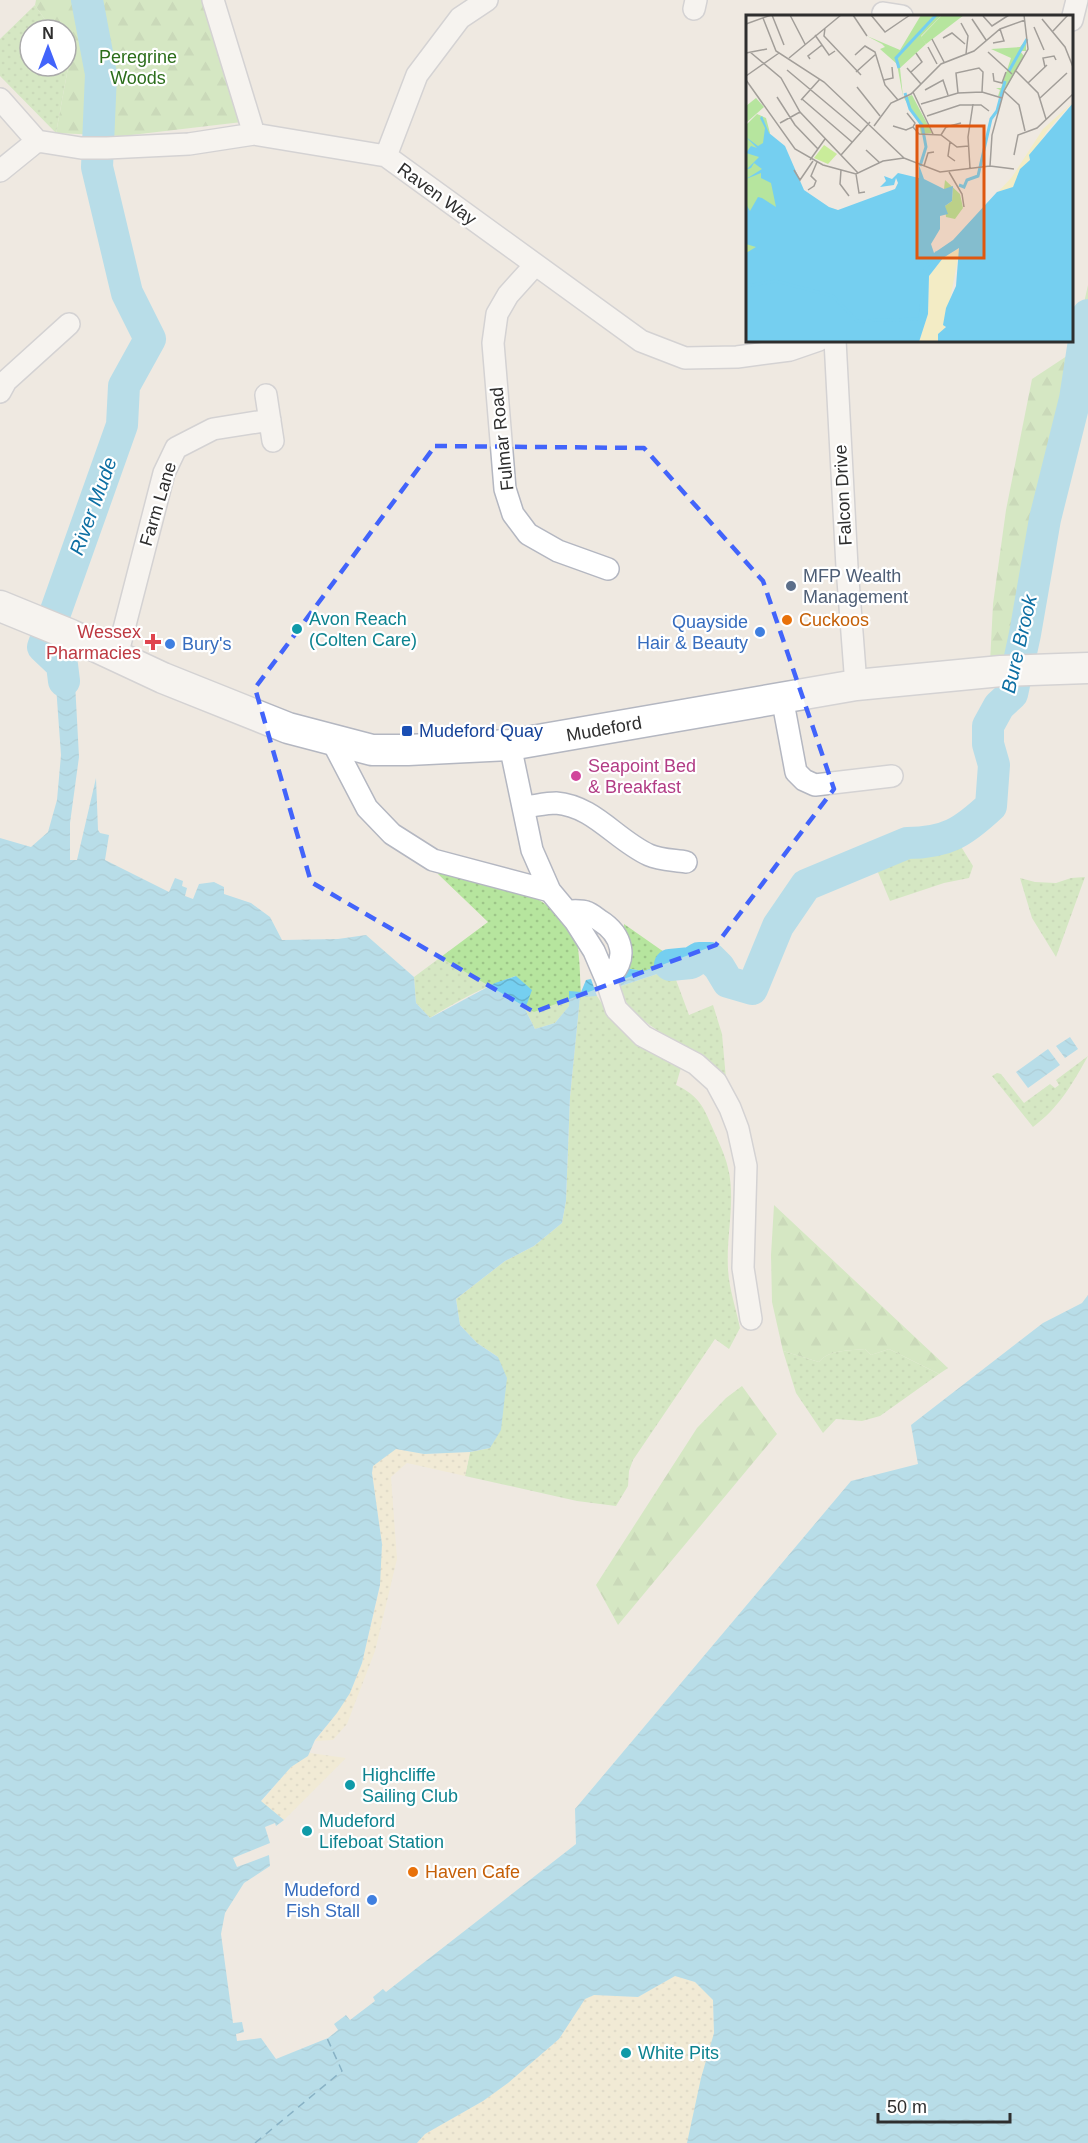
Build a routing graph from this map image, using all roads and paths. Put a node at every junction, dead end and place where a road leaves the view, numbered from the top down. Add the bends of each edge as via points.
1 (213, 0) edge
2 (487, 0) edge
3 (1077, 0) edge
4 (1073, 15) edge
5 (0, 99) edge
6 (254, 134) junction
7 (37, 141) junction
8 (386, 156) junction
9 (0, 171) edge
10 (535, 265) junction
11 (69, 324) dead end
12 (813, 342) edge
13 (835, 342) edge
14 (0, 392) edge
15 (266, 395) dead end
16 (608, 569) dead end
17 (0, 606) edge
18 (117, 656) junction
19 (1088, 668) edge
20 (856, 684) junction
21 (782, 698) junction
22 (331, 739) junction
23 (510, 745) junction
24 (892, 776) dead end
25 (524, 807) junction
26 (686, 862) dead end
27 (550, 891) junction
28 (751, 1319) dead end

1 - 6 street
2 - 8 street via 460,18 417,75
3 - 4 street
5 - 7 street
6 - 7 street, Raven Way via 189,144 96,148
6 - 8 street, Raven Way
7 - 9 street
8 - 10 street, Raven Way
10 - 12 street, Raven Way via 641,341 685,358 747,356 790,350
10 - 16 street, Fulmar Road via 497,314 493,344 505,489 513,514 528,534 558,551
11 - 14 street via 6,381
13 - 20 street, Falcon Drive
15 - 18 street, Farm Lane via 271,431 213,429 176,448 164,473
17 - 18 street, Mudeford
18 - 22 street, Mudeford via 288,728
19 - 20 street, Mudeford via 1015,670
20 - 21 street, Mudeford
21 - 23 street, Mudeford
21 - 24 street via 796,772 804,780 815,785
22 - 23 street, Mudeford via 372,750
22 - 27 street via 367,808 393,834 433,860
23 - 25 street
25 - 26 street via 554,803 573,806 652,856
25 - 27 street via 532,850
27 - 28 street via 594,951 615,1009 643,1036 696,1064 716,1082 730,1108 746,1166 743,1268

